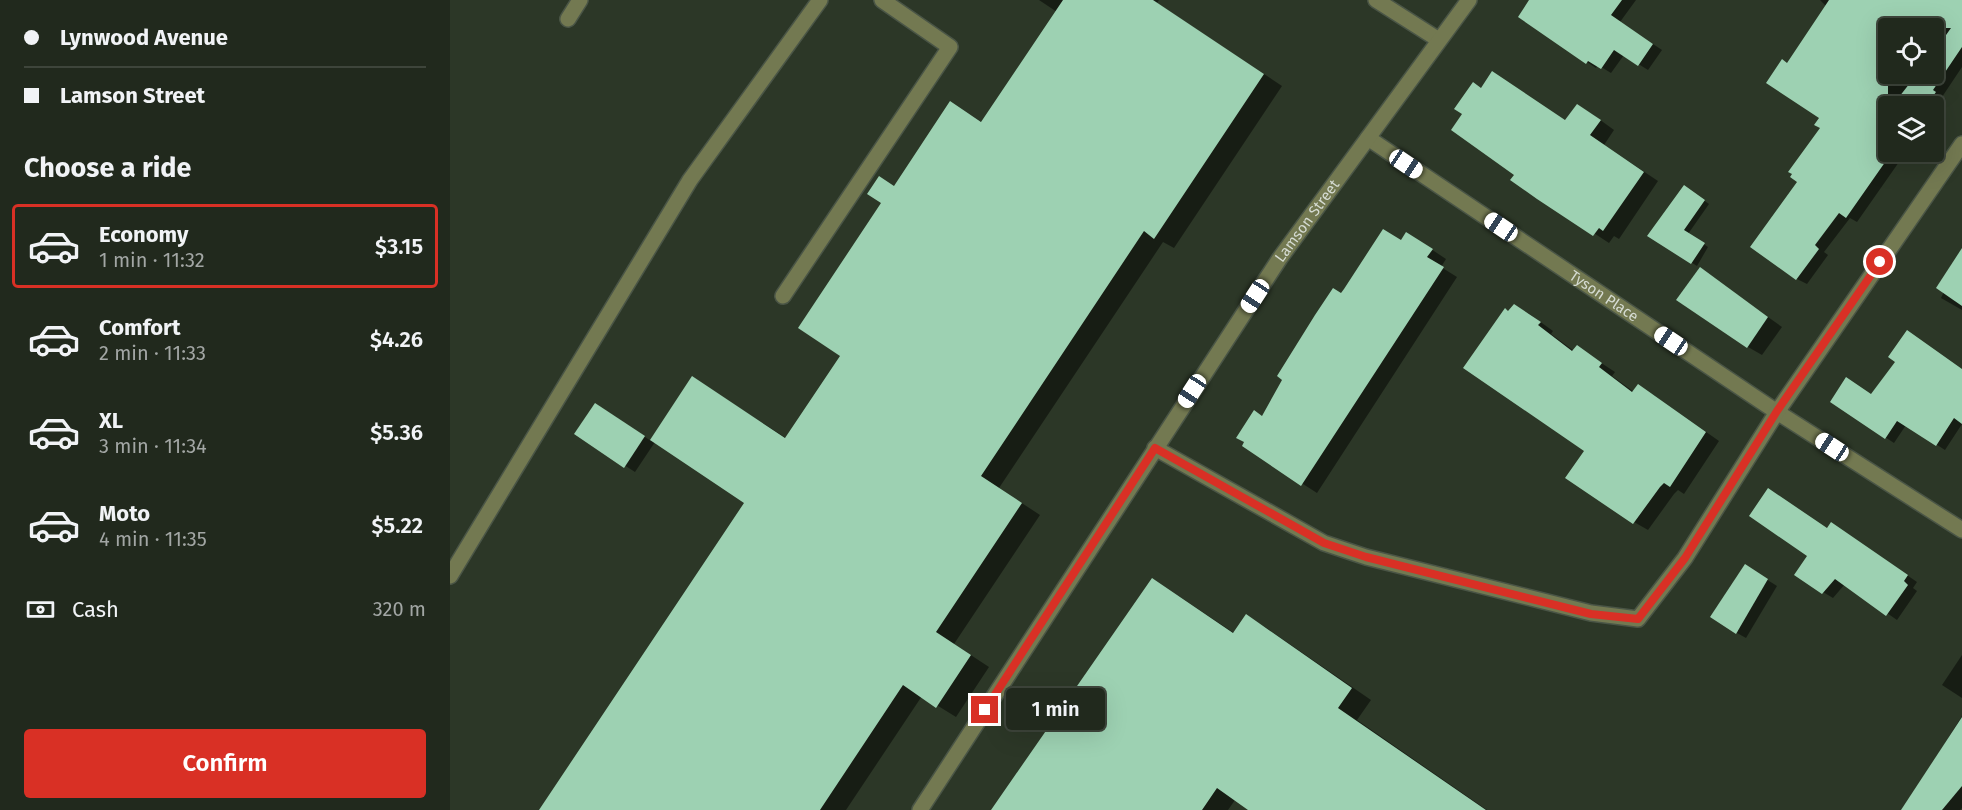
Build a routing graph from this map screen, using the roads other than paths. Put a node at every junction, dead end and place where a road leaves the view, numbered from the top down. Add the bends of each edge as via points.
1 (580, 0) edge
2 (820, 0) edge
3 (882, 0) edge
4 (1376, 0) edge
5 (1469, 0) edge
6 (568, 19) dead end
7 (1439, 40) junction
8 (1368, 138) junction
9 (1962, 144) edge
10 (783, 296) dead end
11 (1777, 411) junction
12 (1155, 448) junction
13 (1962, 530) edge
14 (450, 576) edge
15 (920, 810) edge

1 - 6 street
2 - 14 street via 690,180
3 - 10 street via 950,47
4 - 7 street
5 - 7 street, Lamson Street
7 - 8 street, Lamson Street
8 - 11 street, Tyson Place
8 - 12 street, Lamson Street via 1280,258
9 - 11 street
11 - 12 street via 1685,558 1638,619 1591,614 1324,543
11 - 13 street, Tyson Place
12 - 15 street, Lamson Street

